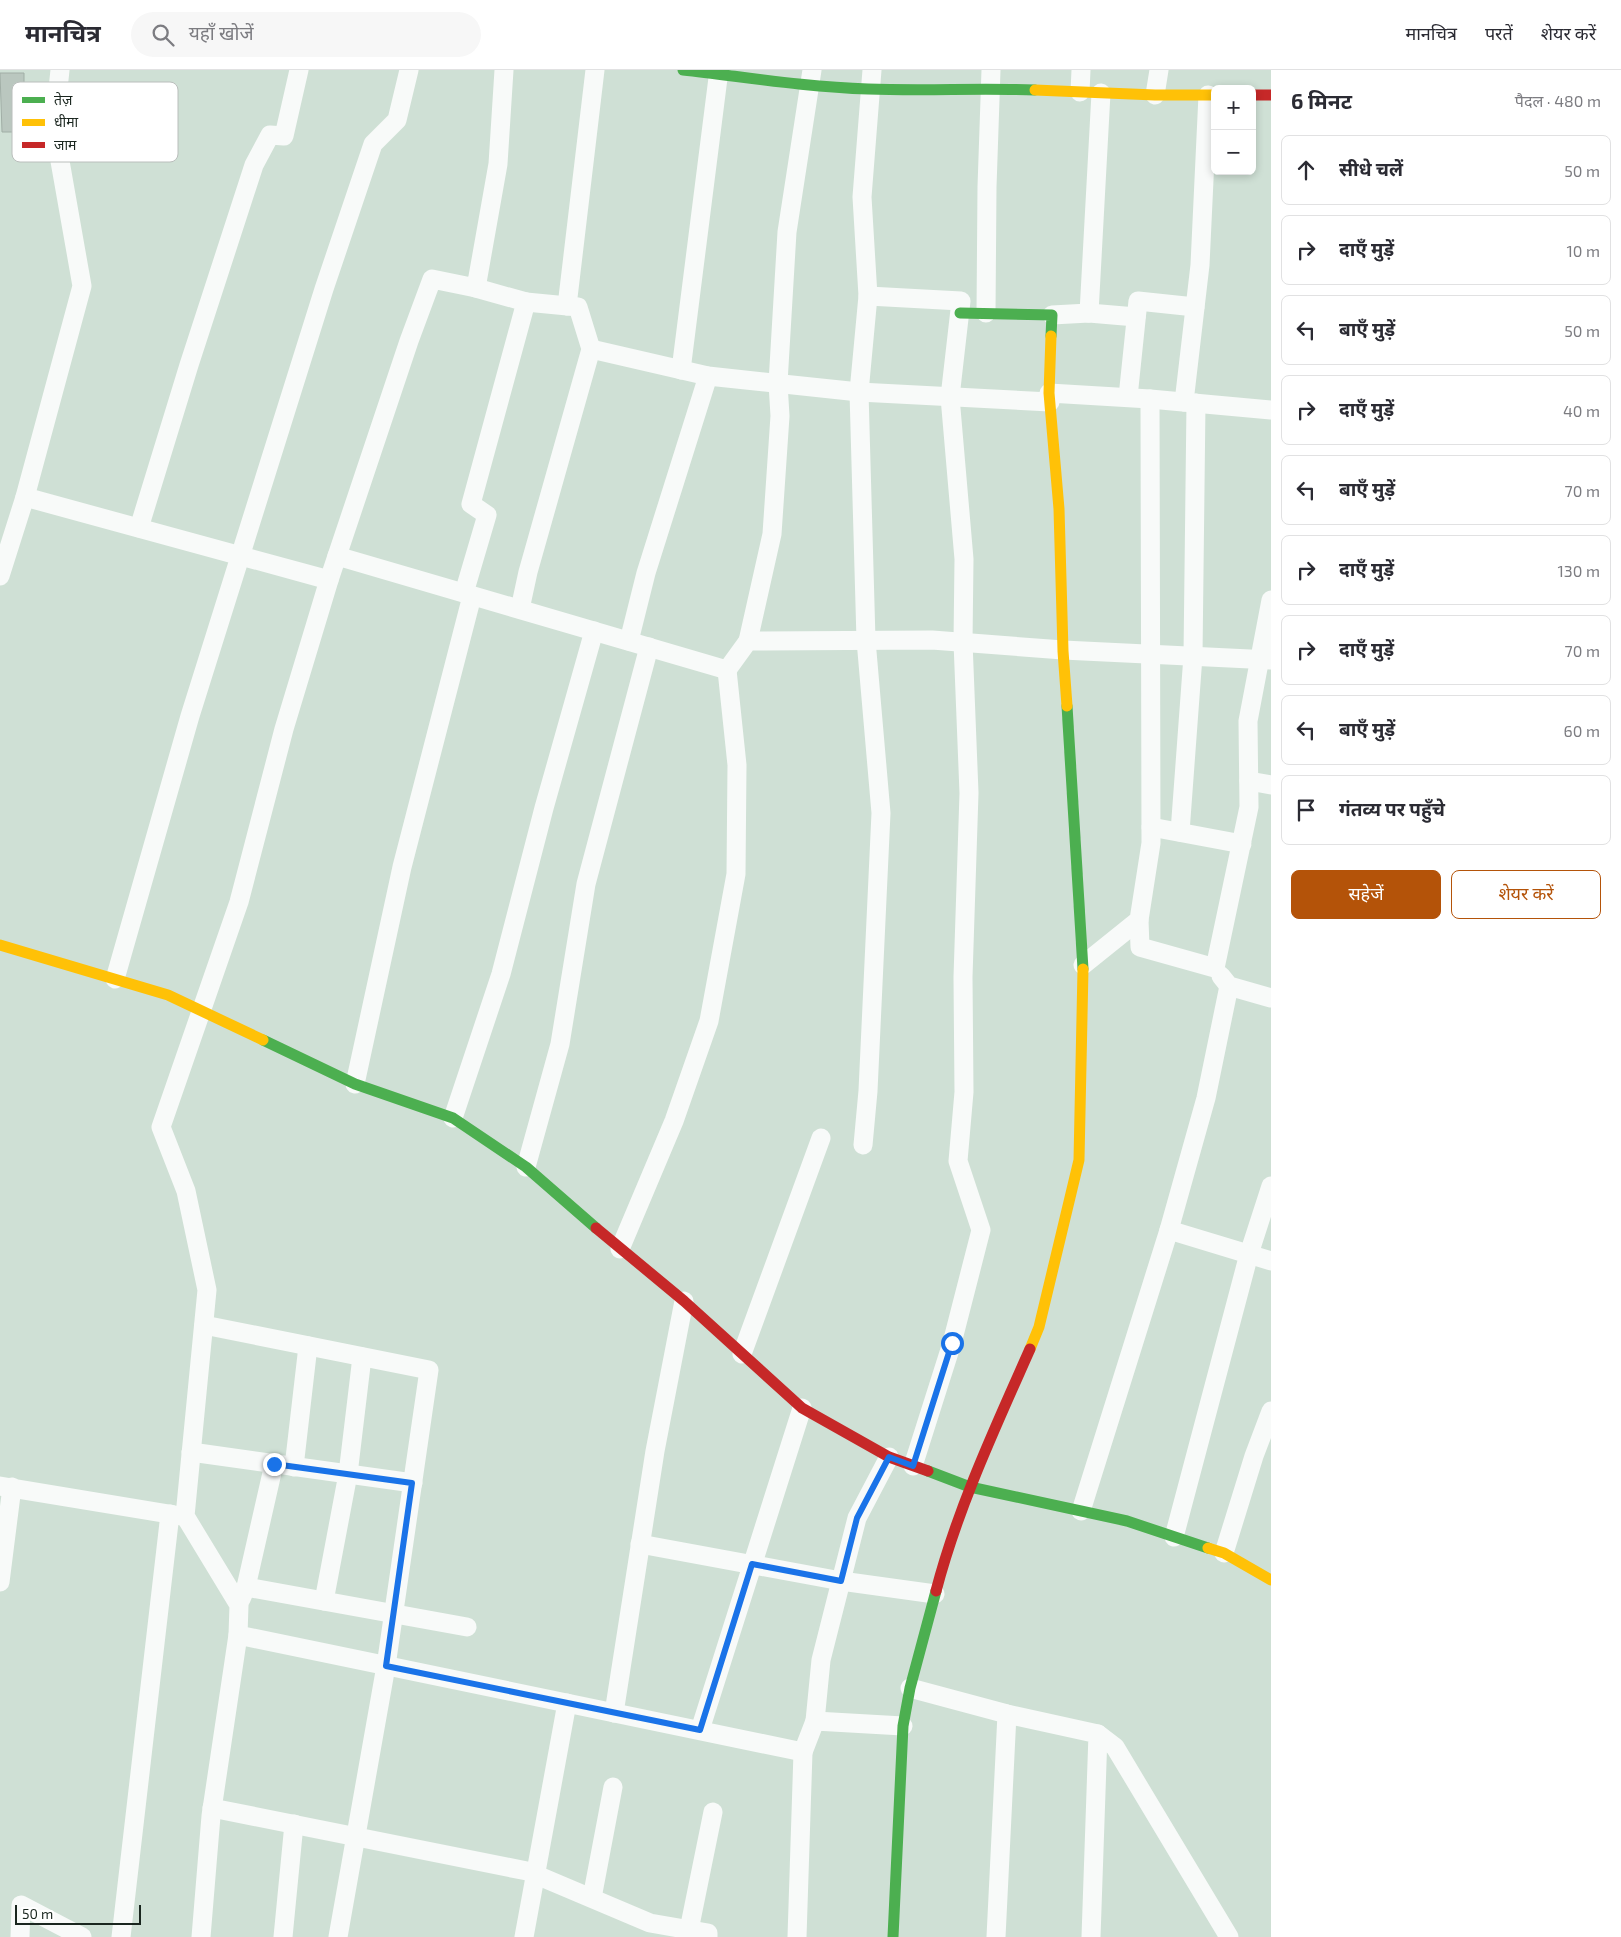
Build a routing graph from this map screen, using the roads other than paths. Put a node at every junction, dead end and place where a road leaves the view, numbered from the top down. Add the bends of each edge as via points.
1 (299, 70) edge
2 (409, 70) edge
3 (504, 70) edge
4 (595, 70) edge
5 (683, 70) edge
6 (872, 70) edge
7 (1082, 70) edge
8 (1159, 70) edge
9 (719, 72) edge
10 (811, 78) edge
11 (990, 79) edge
12 (869, 90) junction
13 (1080, 92) junction
14 (1101, 93) junction
15 (1156, 95) junction
16 (1211, 95) edge
17 (1256, 95) edge
18 (1271, 95) edge
19 (60, 162) edge
20 (476, 288) junction
21 (868, 296) junction
22 (526, 302) junction
23 (568, 306) junction
24 (1195, 307) junction
25 (960, 313) junction
26 (986, 313) junction
27 (1089, 313) junction
28 (1052, 315) junction
29 (1136, 317) junction
30 (591, 349) junction
31 (681, 370) junction
32 (708, 376) junction
33 (778, 383) junction
34 (859, 392) junction
35 (950, 397) junction
36 (1049, 398) junction
37 (1128, 398) junction
38 (1150, 398) junction
39 (1190, 402) junction
40 (1271, 410) edge
41 (24, 497) junction
42 (139, 528) junction
43 (240, 556) junction
44 (337, 556) junction
45 (0, 576) edge
46 (328, 580) junction
47 (468, 595) junction
48 (1271, 600) edge
49 (520, 609) junction
50 (594, 631) junction
51 (866, 640) junction
52 (629, 641) junction
53 (748, 641) junction
54 (963, 642) junction
55 (649, 647) junction
56 (1063, 650) junction
57 (1150, 654) junction
58 (1193, 656) junction
59 (1265, 659) edge
60 (727, 670) junction
61 (1249, 781) junction
62 (1271, 785) edge
63 (1151, 827) junction
64 (1180, 832) junction
65 (1242, 844) junction
66 (1139, 920) junction
67 (0, 945) edge
68 (1083, 966) junction
69 (1215, 968) junction
70 (114, 979) junction
71 (1229, 986) junction
72 (1271, 998) edge
73 (202, 1012) junction
74 (355, 1084) junction
75 (453, 1118) junction
76 (821, 1138) dead end
77 (863, 1145) dead end
78 (526, 1167) junction
79 (1271, 1186) edge
80 (1170, 1230) junction
81 (620, 1249) junction
82 (1249, 1254) junction
83 (1271, 1261) edge
84 (684, 1301) junction
85 (204, 1325) junction
86 (308, 1346) junction
87 (742, 1354) junction
88 (362, 1357) junction
89 (802, 1408) junction
90 (1271, 1411) edge
91 (191, 1452) junction
92 (889, 1457) junction
93 (274, 1464) junction
94 (913, 1466) junction
95 (294, 1467) junction
96 (348, 1474) junction
97 (412, 1483) junction
98 (6, 1487) edge
99 (970, 1487) junction
100 (1081, 1511) junction
101 (178, 1515) junction
102 (1174, 1537) junction
103 (640, 1544) junction
104 (1224, 1553) junction
105 (752, 1564) junction
106 (1271, 1580) edge
107 (841, 1581) junction
108 (0, 1582) edge
109 (246, 1587) junction
110 (935, 1594) junction
111 (324, 1601) junction
112 (239, 1605) junction
113 (394, 1614) junction
114 (467, 1627) dead end
115 (238, 1635) junction
116 (386, 1666) junction
117 (910, 1688) junction
118 (567, 1703) junction
119 (614, 1713) junction
120 (1007, 1714) junction
121 (815, 1720) junction
122 (903, 1726) junction
123 (700, 1730) junction
124 (1098, 1734) junction
125 (803, 1752) junction
126 (614, 1787) dead end
127 (212, 1808) junction
128 (713, 1812) dead end
129 (294, 1824) junction
130 (356, 1837) junction
131 (535, 1874) junction
132 (592, 1898) junction
133 (644, 1929) edge
134 (689, 1930) junction
135 (20, 1937) edge
136 (82, 1937) edge
137 (121, 1937) edge
138 (201, 1937) edge
139 (283, 1937) edge
140 (338, 1937) edge
141 (524, 1937) edge
142 (708, 1937) edge
143 (796, 1937) edge
144 (893, 1937) edge
145 (996, 1937) edge
146 (1090, 1937) edge
147 (1229, 1937) edge

1 - 42 street via 284,136 270,134 254,164
2 - 43 street via 397,120 373,144
3 - 20 street via 498,164
4 - 23 street
5 - 9 street
6 - 12 street
7 - 13 street
8 - 15 street
9 - 10 street
9 - 31 street
10 - 12 street
10 - 33 street via 787,232
11 - 12 street
11 - 13 street
11 - 26 street
12 - 21 street via 862,197
13 - 14 street
14 - 15 street
14 - 27 street
15 - 16 street
16 - 24 street
17 - 18 street
19 - 41 street via 82,286
20 - 22 street
20 - 44 street via 432,279
21 - 25 street via 961,301
21 - 34 street
22 - 23 street
22 - 47 street via 471,504 487,515
23 - 30 street via 578,307
24 - 29 street via 1138,301
24 - 39 street
25 - 26 street
25 - 35 street
26 - 28 street
27 - 28 street
27 - 29 street
28 - 36 street
29 - 37 street
30 - 31 street
30 - 49 street
31 - 32 street
32 - 33 street
32 - 52 street via 646,573
33 - 34 street
33 - 53 street via 780,416 772,534
34 - 35 street
34 - 51 street
35 - 36 street
35 - 54 street via 964,559
36 - 37 street
36 - 56 street via 1059,510
37 - 38 street
38 - 39 street
38 - 57 street
39 - 40 street
39 - 58 street
41 - 42 street
41 - 45 street
42 - 43 street
43 - 46 street
43 - 70 street
44 - 46 street
44 - 47 street
46 - 73 street via 284,729 239,902
47 - 49 street
47 - 74 street via 402,867
48 - 59 street
49 - 50 street
50 - 52 street
50 - 75 street via 501,974
51 - 53 street
51 - 54 street
51 - 77 street via 881,814
52 - 55 street
53 - 60 street
54 - 56 street
54 - 94 street via 969,794 963,977 964,1092 958,1161 981,1230 952,1343
55 - 60 street
55 - 78 street via 586,884 560,1044
56 - 57 street
56 - 68 street
57 - 58 street
57 - 63 street
58 - 59 street
58 - 64 street
59 - 61 street via 1248,721
60 - 81 street via 737,765 736,874 709,1021 674,1121
61 - 62 street
61 - 65 street via 1249,807
63 - 64 street
63 - 66 street via 1152,843
64 - 65 street
65 - 69 street
66 - 68 street
66 - 69 street via 1140,947
67 - 70 street
68 - 99 street via 1078,1160 1039,1327
69 - 71 street
70 - 73 street via 168,996
71 - 72 street
71 - 80 street via 1206,1098
73 - 74 street
73 - 85 street via 161,1127 188,1200 207,1290
74 - 75 street
75 - 78 street
76 - 87 street
78 - 81 street
79 - 82 street
80 - 82 street
80 - 100 street
81 - 84 street
82 - 83 street
82 - 102 street
84 - 87 street
84 - 103 street
85 - 86 street
85 - 91 street
86 - 88 street
86 - 95 street
87 - 89 street
88 - 96 street
88 - 97 street via 429,1370
89 - 92 street
89 - 105 street
90 - 104 street
91 - 93 street
91 - 101 street
92 - 94 street
92 - 107 street via 857,1518
93 - 95 street
93 - 109 street
94 - 99 street
95 - 96 street
96 - 97 street
96 - 111 street
97 - 113 street
98 - 101 street
98 - 108 street
99 - 100 street
99 - 110 street
100 - 102 street via 1127,1521
101 - 112 street
101 - 137 street
102 - 104 street
103 - 105 street
103 - 119 street
104 - 106 street
105 - 107 street
105 - 123 street
107 - 110 street
107 - 121 street via 821,1660
109 - 111 street
109 - 112 street
110 - 117 street
111 - 113 street
112 - 115 street
113 - 114 street
113 - 116 street
115 - 116 street
115 - 127 street
116 - 118 street
116 - 130 street
117 - 120 street
117 - 122 street
118 - 119 street
118 - 131 street
119 - 123 street
120 - 124 street
120 - 145 street
121 - 122 street
121 - 125 street
122 - 144 street
123 - 125 street
124 - 146 street
124 - 147 street via 1115,1747
125 - 143 street
126 - 132 street
127 - 129 street
127 - 138 street
128 - 134 street
129 - 130 street
129 - 139 street
130 - 131 street
130 - 140 street
131 - 132 street
131 - 141 street
132 - 133 street
133 - 134 street
134 - 142 street via 708,1933
135 - 136 street via 21,1905

